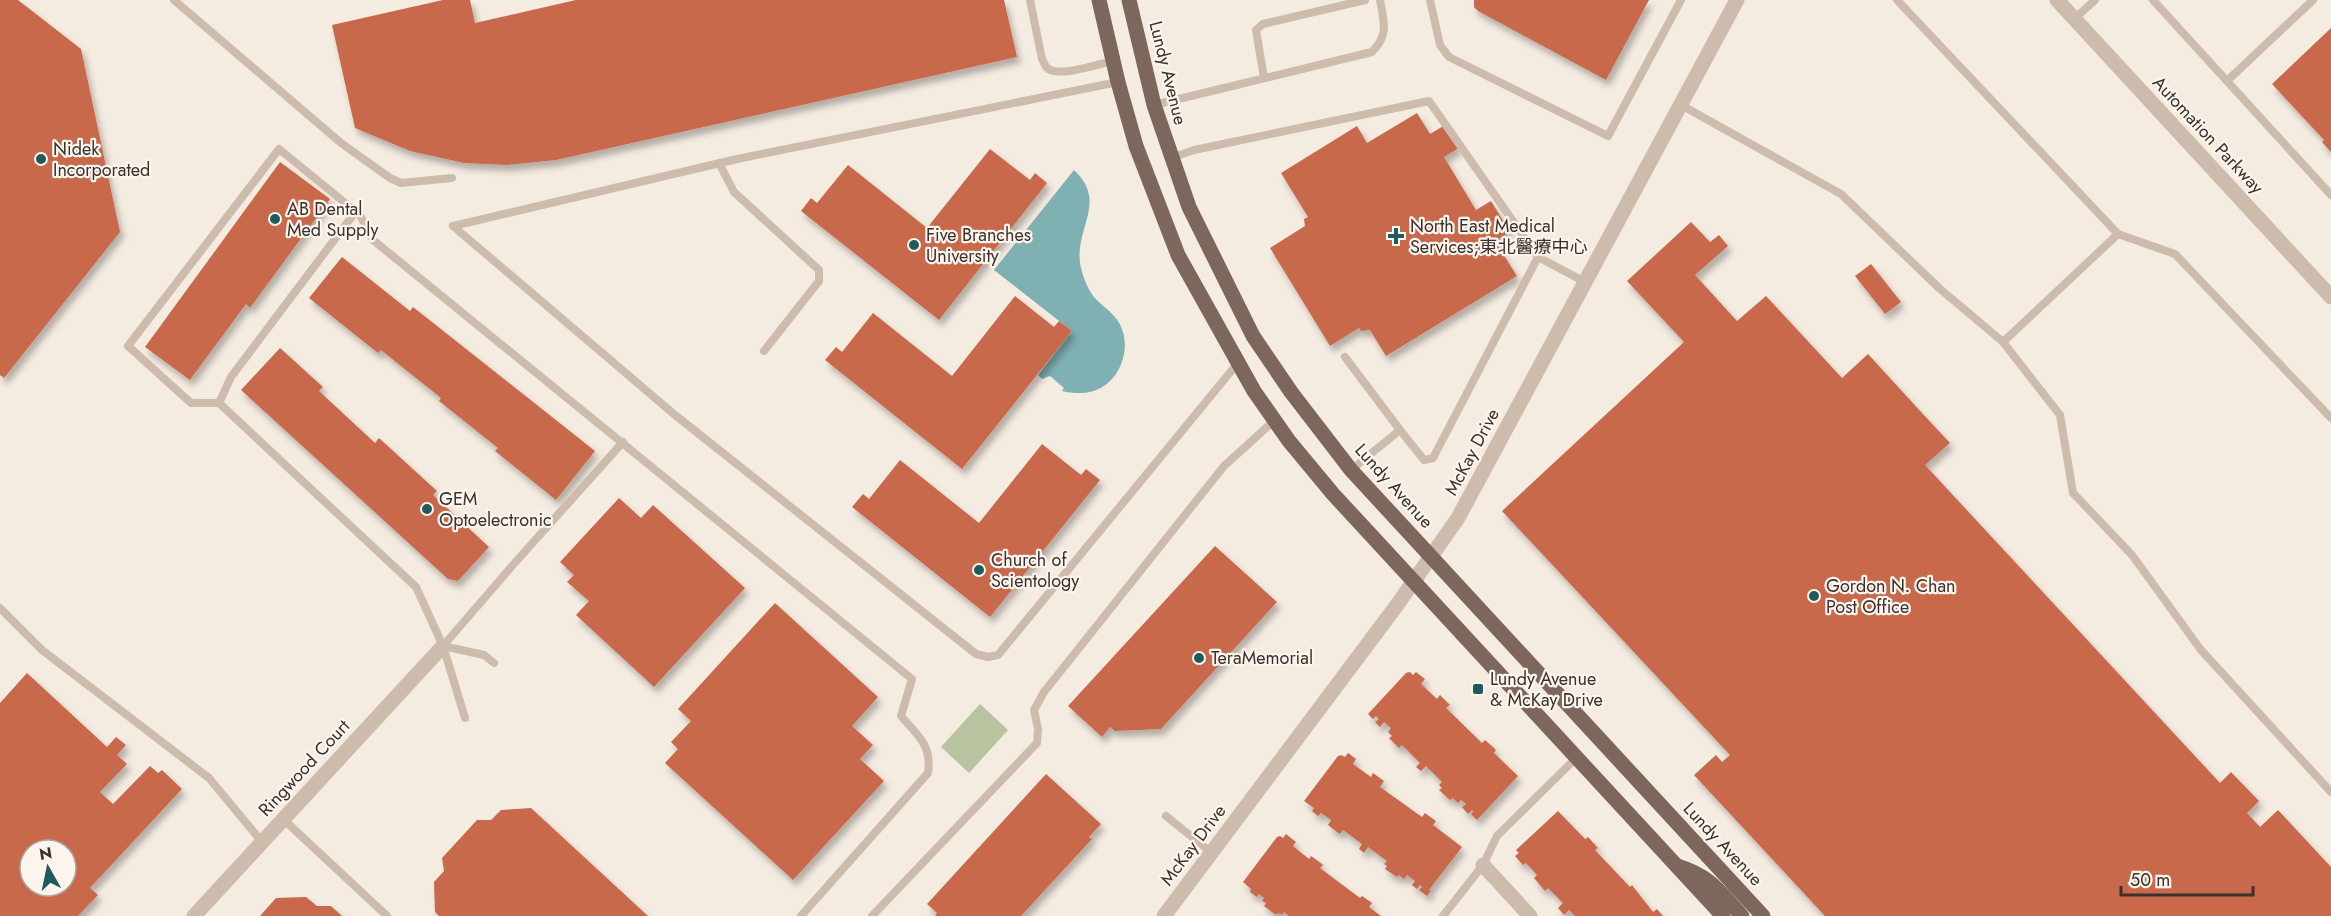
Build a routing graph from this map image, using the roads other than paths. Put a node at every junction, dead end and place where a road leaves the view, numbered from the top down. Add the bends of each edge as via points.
1 (174, 0) edge
2 (1030, 0) edge
3 (1099, 0) edge
4 (1130, 0) edge
5 (1365, 0) edge
6 (1380, 0) edge
7 (1430, 0) edge
8 (1681, 0) edge
9 (1737, 0) edge
10 (1897, 0) edge
11 (2057, 0) edge
12 (2095, 0) edge
13 (2153, 0) edge
14 (2313, 0) edge
15 (2074, 19) junction
16 (1113, 61) junction
17 (1264, 78) junction
18 (2227, 81) junction
19 (1118, 82) junction
20 (1154, 105) junction
21 (1681, 105) junction
22 (1170, 158) junction
23 (718, 163) junction
24 (452, 178) dead end
25 (2331, 195) edge
26 (356, 211) junction
27 (2118, 234) junction
28 (1538, 257) junction
29 (1585, 282) junction
30 (2331, 297) edge
31 (2002, 342) junction
32 (764, 351) dead end
33 (1345, 357) dead end
34 (1237, 364) junction
35 (219, 403) junction
36 (2331, 418) edge
37 (1275, 420) junction
38 (1400, 430) junction
39 (623, 442) junction
40 (1351, 470) junction
41 (1432, 557) junction
42 (1414, 582) junction
43 (0, 608) edge
44 (443, 646) junction
45 (494, 663) dead end
46 (465, 718) dead end
47 (1576, 758) junction
48 (2331, 792) edge
49 (1166, 816) dead end
50 (283, 819) junction
51 (262, 842) junction
52 (1212, 853) junction
53 (1483, 865) junction
54 (1676, 866) junction
55 (194, 916) edge
56 (387, 916) edge
57 (801, 916) edge
58 (872, 916) edge
59 (1164, 916) edge
60 (1443, 916) edge
61 (1530, 916) edge
62 (1723, 916) edge
63 (1742, 916) edge
64 (1763, 916) edge

1 - 24 lane via 341,143 390,178 400,183
2 - 16 lane via 1047,68 1068,71
3 - 16 main road
4 - 20 main road, Lundy Avenue
5 - 17 lane via 1263,24 1256,30 1256,39
6 - 17 lane via 1384,30 1382,42 1372,52
7 - 8 lane via 1440,45 1449,57 1608,136
9 - 21 street, McKay Drive
10 - 27 lane
11 - 15 street, Automation Parkway
12 - 15 lane
13 - 18 lane
14 - 18 lane
15 - 30 street, Automation Parkway
16 - 19 main road
17 - 20 lane
18 - 25 lane
19 - 23 lane
19 - 34 main road via 1136,146 1178,255
20 - 22 main road, Lundy Avenue
21 - 29 street, McKay Drive
21 - 31 lane via 1841,194
22 - 28 lane via 1429,101
22 - 40 main road, Lundy Avenue via 1189,207 1253,336 1290,392
23 - 32 lane via 734,192 819,270 819,281
23 - 34 lane via 453,226 675,415 976,654 998,655
26 - 35 lane via 231,377
26 - 35 lane via 279,149 128,346 191,403
26 - 39 lane via 372,240
27 - 31 lane
27 - 36 lane via 2175,254
28 - 29 lane
28 - 38 lane via 1434,458 1424,460
29 - 41 street, McKay Drive via 1458,518
31 - 48 lane via 2060,415 2073,493 2132,555 2200,651
33 - 38 lane
34 - 37 main road
35 - 44 lane via 416,587
37 - 42 main road via 1333,494
37 - 58 lane via 1224,466 1044,692 1034,710 1037,743
38 - 40 lane
39 - 44 lane
39 - 57 lane via 912,679 901,716 924,743 930,758 928,773
40 - 41 main road, Lundy Avenue
41 - 42 street, McKay Drive
41 - 64 main road, Lundy Avenue
42 - 47 main road
42 - 52 street, McKay Drive
43 - 51 lane via 42,650 209,778
44 - 45 lane via 484,655
44 - 46 lane
44 - 50 street, Ringwood Court
47 - 53 lane via 1497,836
47 - 54 main road
49 - 52 lane
50 - 51 street, Ringwood Court
50 - 56 lane
51 - 55 street, Ringwood Court
52 - 59 street, McKay Drive
53 - 60 lane
53 - 61 street
54 - 62 main road
54 - 63 main road via 1698,872

